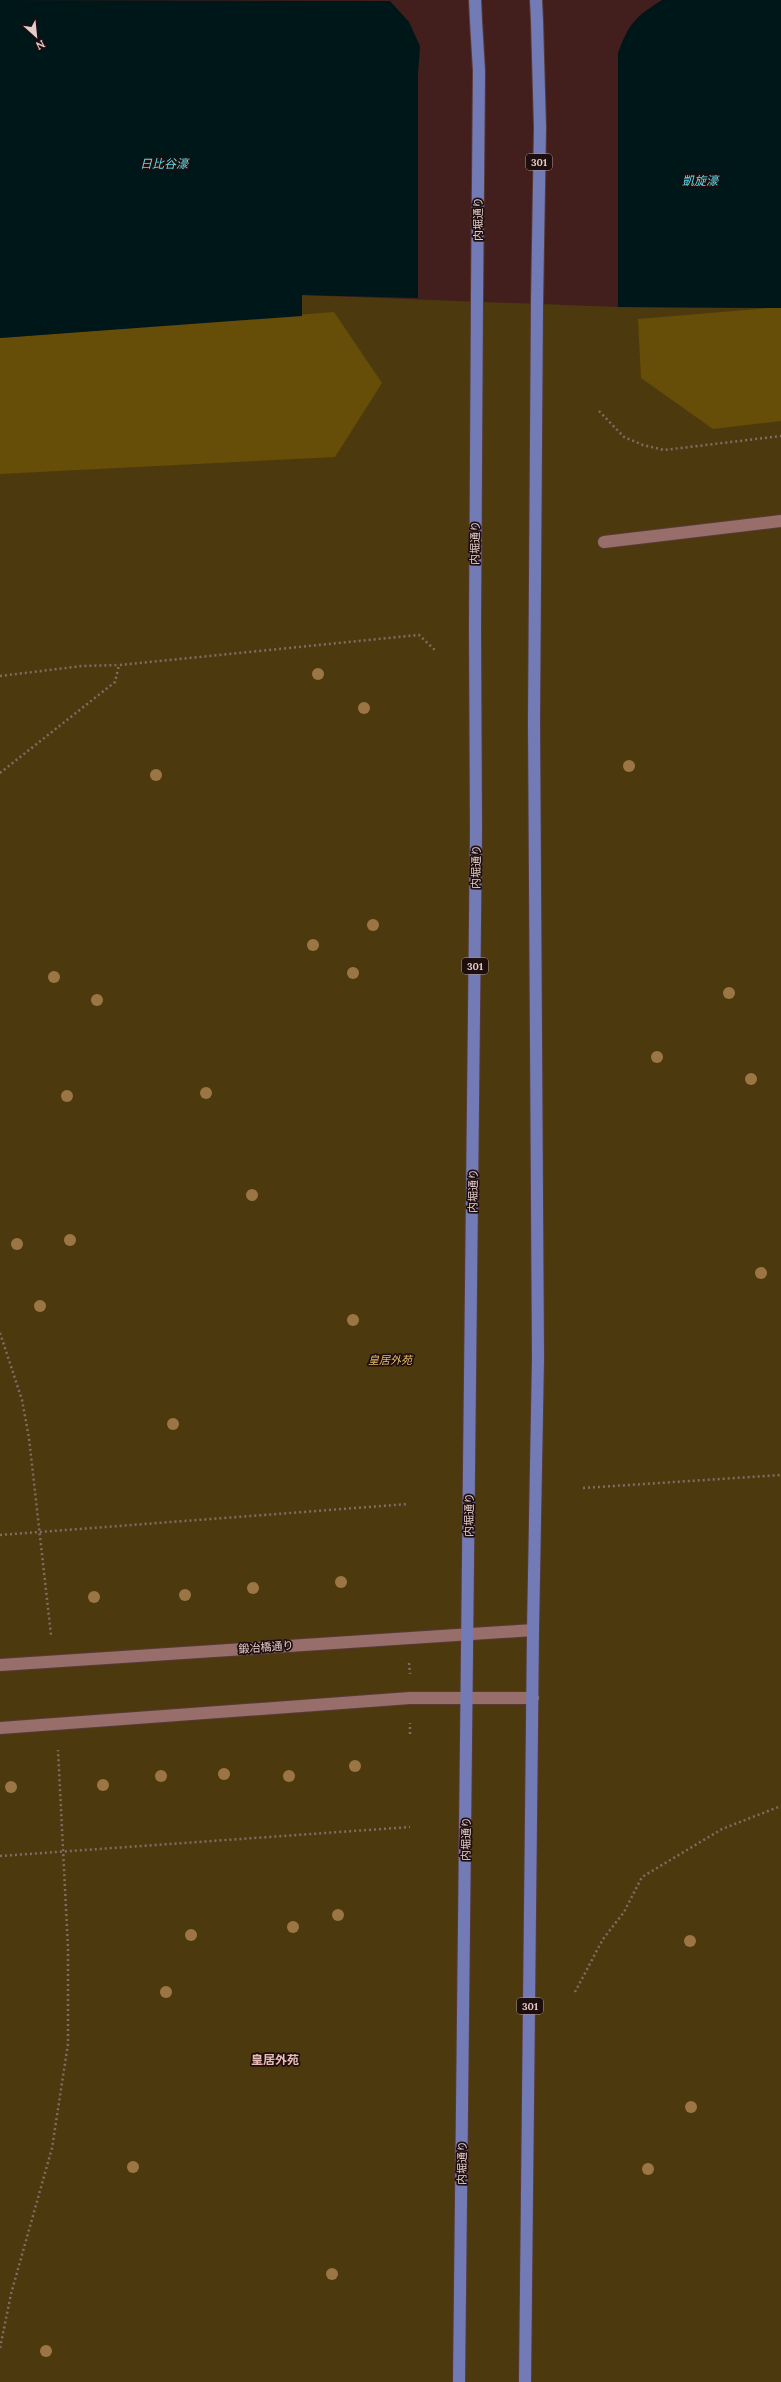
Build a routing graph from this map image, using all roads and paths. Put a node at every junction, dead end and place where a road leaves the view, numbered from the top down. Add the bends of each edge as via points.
1 (475, 0) edge
2 (536, 0) edge
3 (599, 411) dead end
4 (781, 436) edge
5 (781, 521) edge
6 (604, 542) dead end
7 (436, 650) dead end
8 (119, 665) junction
9 (0, 676) edge
10 (0, 773) edge
11 (0, 1333) edge
12 (781, 1476) edge
13 (583, 1488) dead end
14 (408, 1504) dead end
15 (39, 1532) junction
16 (0, 1535) edge
17 (533, 1630) junction
18 (51, 1635) dead end
19 (468, 1635) junction
20 (409, 1638) junction
21 (0, 1665) edge
22 (410, 1698) junction
23 (467, 1698) junction
24 (533, 1698) junction
25 (0, 1728) edge
26 (410, 1734) dead end
27 (58, 1750) dead end
28 (781, 1806) edge
29 (410, 1827) dead end
30 (62, 1853) junction
31 (0, 1856) edge
32 (574, 1992) dead end
33 (0, 2348) edge
34 (459, 2382) edge
35 (525, 2382) edge

1 - 19 main road, 内堀通り / 301, bridge via 479,71 474,628 476,830
2 - 17 main road, 301, bridge via 540,128 534,721 538,1358
3 - 4 path via 624,437 643,446 664,450
5 - 6 main road
7 - 8 path via 419,635
8 - 9 path via 82,666
8 - 10 path via 115,682
11 - 15 path via 23,1408 29,1438
12 - 13 path
14 - 15 path
15 - 16 path
15 - 18 path
17 - 19 main road, 鍛冶橋通り
17 - 24 main road, 301
19 - 20 main road, 鍛冶橋通り
19 - 23 main road, 内堀通り / 301
20 - 21 main road, 鍛冶橋通り
20 - 22 path
22 - 23 main road
22 - 25 main road
22 - 26 path
23 - 24 main road
23 - 34 main road, 内堀通り / 301
24 - 35 main road, 301
27 - 30 path
28 - 32 path via 722,1829 642,1877 624,1912 603,1939
29 - 30 path
30 - 31 path
30 - 33 path via 69,1998 64,2082 52,2148 11,2294

